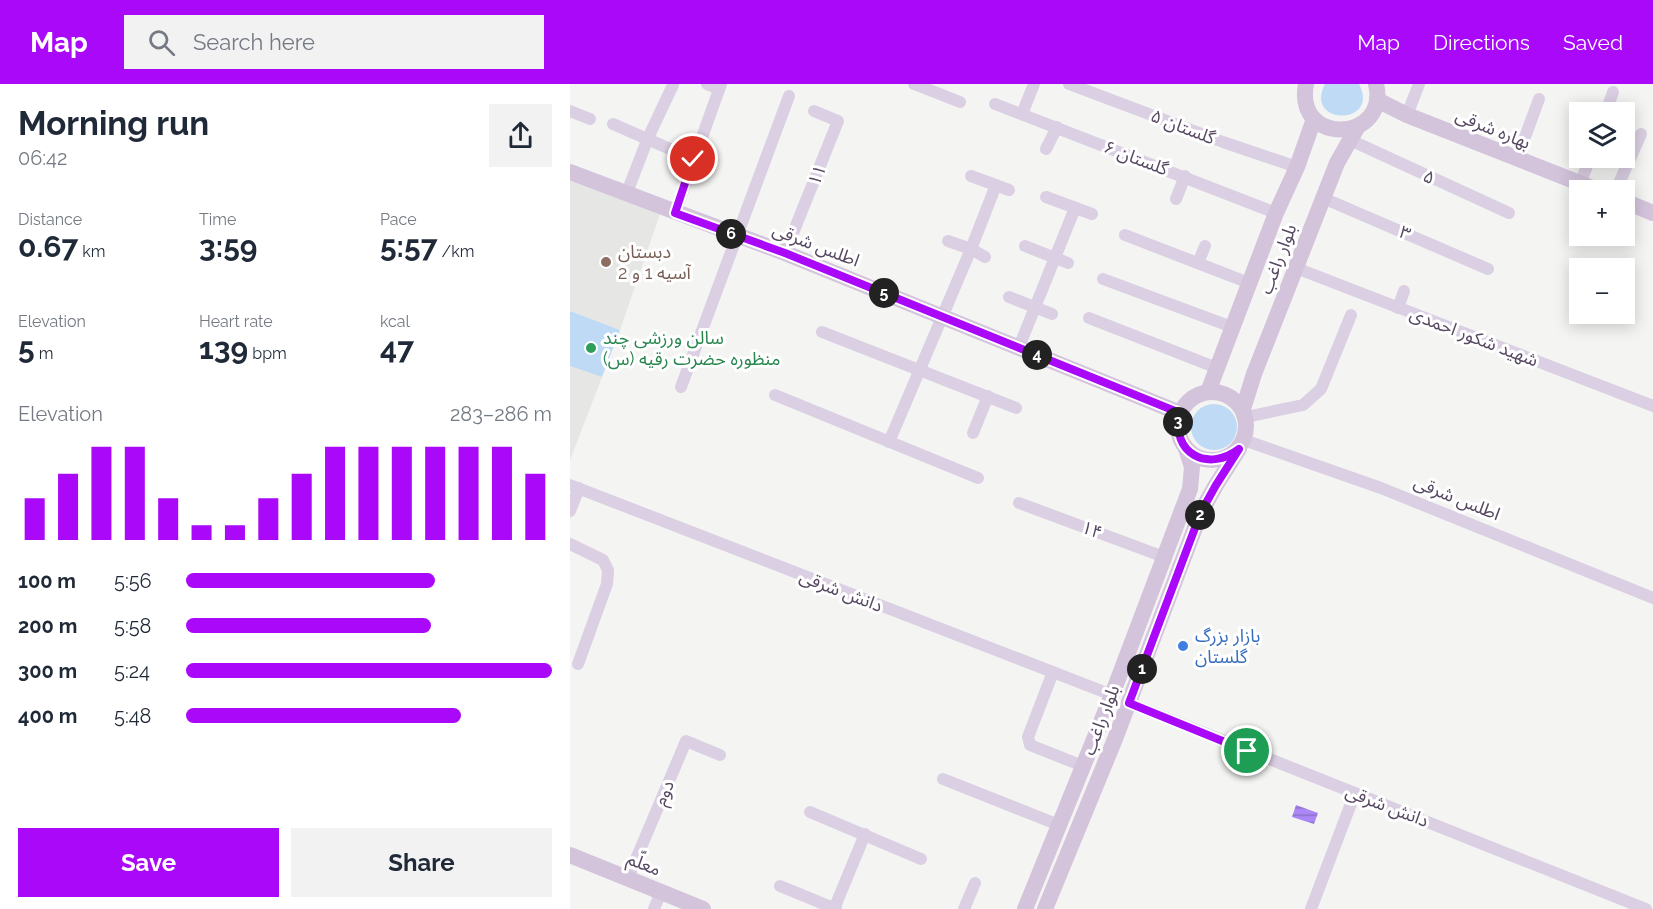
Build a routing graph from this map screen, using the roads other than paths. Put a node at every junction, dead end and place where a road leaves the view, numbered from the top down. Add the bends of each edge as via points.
1 (707, 84) edge
2 (914, 84) edge
3 (951, 84) edge
4 (1034, 84) edge
5 (1071, 84) edge
6 (1305, 84) edge
7 (1419, 84) edge
8 (673, 85) edge
9 (720, 87) edge
10 (1377, 92) edge
11 (1612, 92) dead end
12 (789, 96) dead end
13 (945, 97) junction
14 (1539, 99) dead end
15 (960, 102) dead end
16 (1609, 102) edge
17 (995, 104) dead end
18 (570, 111) edge
19 (814, 111) dead end
20 (1022, 114) junction
21 (1407, 115) junction
22 (590, 119) dead end
23 (1314, 119) junction
24 (613, 124) dead end
25 (1057, 127) junction
26 (1354, 133) junction
27 (1641, 134) dead end
28 (648, 138) junction
29 (1046, 149) dead end
30 (693, 159) junction
31 (1517, 159) junction
32 (1298, 167) junction
33 (570, 172) edge
34 (971, 176) dead end
35 (1185, 176) junction
36 (1570, 180) edge
37 (1621, 180) edge
38 (996, 185) junction
39 (1010, 190) dead end
40 (626, 195) junction
41 (1046, 197) dead end
42 (1323, 198) junction
43 (1176, 199) dead end
44 (1635, 206) edge
45 (1075, 208) junction
46 (675, 213) junction
47 (1276, 213) junction
48 (1509, 213) dead end
49 (1653, 213) edge
50 (1092, 214) dead end
51 (1125, 235) dead end
52 (737, 236) junction
53 (948, 241) dead end
54 (1025, 246) dead end
55 (1204, 246) dead end
56 (971, 249) junction
57 (785, 253) junction
58 (985, 257) dead end
59 (1055, 257) junction
60 (1068, 263) dead end
61 (1198, 263) junction
62 (1296, 268) junction
63 (1488, 269) dead end
64 (1103, 279) dead end
65 (1249, 283) junction
66 (1404, 291) dead end
67 (1010, 297) dead end
68 (1035, 307) junction
69 (1398, 308) junction
70 (1052, 314) dead end
71 (1351, 315) dead end
72 (941, 316) junction
73 (1089, 318) dead end
74 (1232, 327) junction
75 (822, 332) dead end
76 (1019, 347) junction
77 (1217, 368) junction
78 (920, 369) junction
79 (681, 387) dead end
80 (1208, 392) junction
81 (775, 395) dead end
82 (987, 396) junction
83 (1653, 406) edge
84 (1016, 408) dead end
85 (1180, 413) junction
86 (1244, 413) junction
87 (973, 434) dead end
88 (889, 442) junction
89 (1241, 444) junction
90 (1186, 449) junction
91 (978, 478) dead end
92 (575, 486) edge
93 (1019, 503) dead end
94 (570, 511) edge
95 (570, 544) edge
96 (1164, 557) junction
97 (1653, 598) edge
98 (578, 664) dead end
99 (1053, 672) junction
100 (1112, 696) junction
101 (1129, 703) junction
102 (720, 755) dead end
103 (1083, 766) junction
104 (943, 778) dead end
105 (1355, 793) junction
106 (810, 812) dead end
107 (1059, 825) junction
108 (865, 834) junction
109 (570, 855) edge
110 (921, 859) dead end
111 (628, 879) junction
112 (975, 883) dead end
113 (780, 886) dead end
114 (661, 892) junction
115 (654, 909) edge
116 (703, 909) edge
117 (835, 909) edge
118 (964, 909) edge
119 (1025, 909) edge
120 (1045, 909) edge
121 (1311, 909) edge
122 (1646, 909) edge

1 - 9 street
2 - 13 street
3 - 13 street
4 - 20 street
5 - 32 street, گلستان ۵
6 - 23 street via 1304,98
7 - 21 street
8 - 28 street
9 - 30 street
10 - 21 street, بهاره شرقی
10 - 26 street, بلوار راغب via 1374,110
11 - 16 street
12 - 52 street
13 - 15 street
14 - 31 street
17 - 20 street, گلستان ۶
18 - 22 street
19 - 57 street, ۱۱ via 838,121
20 - 25 street, گلستان ۶
21 - 31 street, بهاره شرقی
23 - 26 street via 1323,126
23 - 32 street, بلوار راغب
24 - 28 street
25 - 29 street
25 - 35 street, گلستان ۶
26 - 42 street, بلوار راغب
26 - 48 street, ۵
27 - 37 street
28 - 30 street
28 - 40 street
30 - 46 street
31 - 36 street, بهاره شرقی
32 - 47 street, بلوار راغب
33 - 40 street, اطلس شرقی
34 - 38 street
35 - 43 street
35 - 47 street, گلستان ۶
38 - 39 street
38 - 56 street
40 - 46 street, اطلس شرقی
41 - 45 street
42 - 62 street, بلوار راغب
42 - 63 street, ۳
44 - 49 street
45 - 50 street
45 - 59 street
46 - 52 street, اطلس شرقی
47 - 65 street, بلوار راغب
51 - 61 street
52 - 57 street, اطلس شرقی
52 - 79 street
53 - 56 street
54 - 59 street
55 - 61 street
56 - 58 street
56 - 72 street
57 - 72 street, اطلس شرقی
59 - 60 street
59 - 68 street
61 - 65 street
62 - 69 street, شهید شکور احمدی
62 - 86 street, بلوار راغب
64 - 74 street
65 - 74 street, بلوار راغب
66 - 69 street
67 - 68 street
68 - 70 street
68 - 76 street
69 - 83 street, شهید شکور احمدی
71 - 86 street via 1321,389 1303,405
72 - 76 street, اطلس شرقی
72 - 78 street
73 - 77 street
74 - 77 street, بلوار راغب
75 - 78 street
76 - 85 street, اطلس شرقی
77 - 80 street, بلوار راغب
78 - 82 street
78 - 88 street
80 - 85 street via 1191,399
80 - 86 street via 1228,395
81 - 88 street
82 - 84 street
82 - 87 street
85 - 90 street via 1178,430
86 - 89 street via 1247,429
88 - 91 street
89 - 90 street via 1218,460 1207,460
89 - 97 street, اطلس شرقی via 1381,488
89 - 101 street, بلوار راغب via 1201,512
90 - 96 street, بلوار راغب via 1192,467 1191,482
92 - 94 street
92 - 99 street, دانش شرقی
93 - 96 street, ۱۴
95 - 98 street via 603,560 608,570 607,584
96 - 100 street, بلوار راغب
99 - 100 street, دانش شرقی
99 - 103 street via 1028,737 1030,745
100 - 103 street, بلوار راغب
101 - 105 street, دانش شرقی
101 - 120 street, بلوار راغب
102 - 111 street, دوم via 686,741
103 - 107 street, بلوار راغب
104 - 107 street
105 - 121 street
105 - 122 street, دانش شرقی
106 - 108 street
107 - 119 street, بلوار راغب
108 - 110 street
108 - 117 street
109 - 111 street, معلّم
111 - 114 street, معلّم
112 - 118 street
113 - 117 street
114 - 115 street
114 - 116 street, معلّم

